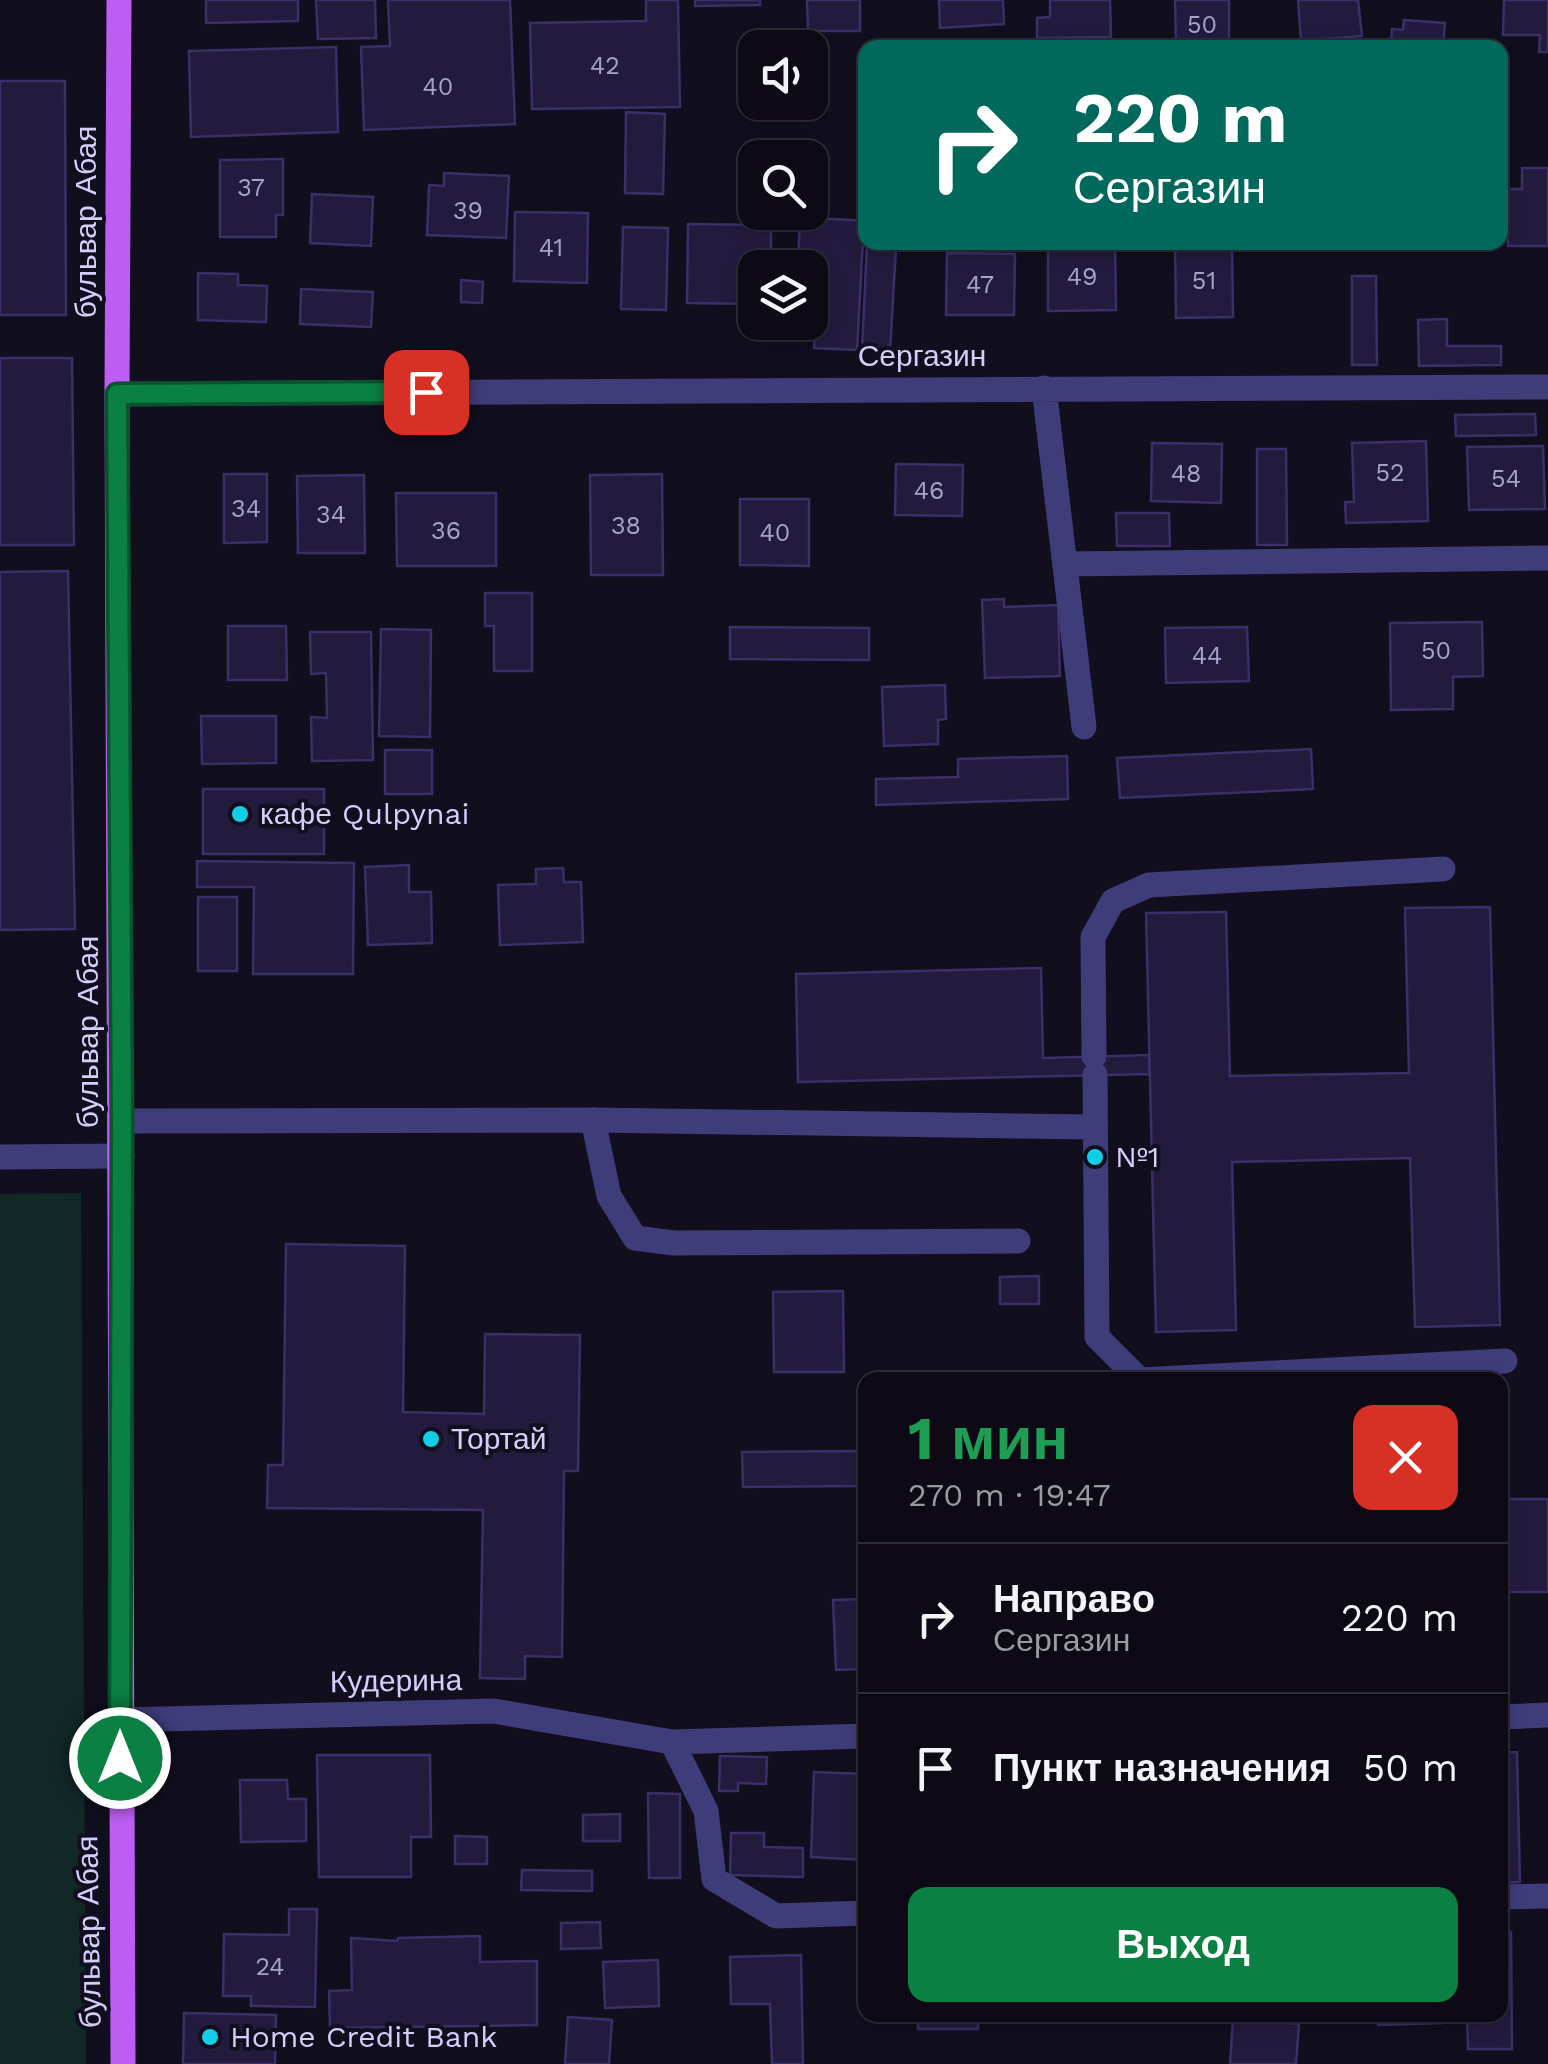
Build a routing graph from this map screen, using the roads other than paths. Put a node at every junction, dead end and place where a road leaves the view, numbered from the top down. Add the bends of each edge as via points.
1 (119, 0) edge
2 (1548, 387) edge
3 (1044, 388) junction
4 (117, 394) junction
5 (1548, 558) edge
6 (1066, 564) junction
7 (1084, 728) dead end
8 (1443, 868) dead end
9 (593, 1120) junction
10 (122, 1122) junction
11 (1095, 1127) junction
12 (122, 1156) junction
13 (0, 1157) edge
14 (1018, 1241) dead end
15 (1505, 1361) dead end
16 (1132, 1372) edge
17 (1294, 1372) edge
18 (1548, 1716) edge
19 (1508, 1717) edge
20 (120, 1720) junction
21 (858, 1736) edge
22 (672, 1742) junction
23 (1548, 1896) edge
24 (1508, 1897) edge
25 (858, 1914) edge
26 (123, 2064) edge

1 - 4 main road, бульвар Абая
2 - 3 street, Сергазин
3 - 4 street, Сергазин
3 - 6 street
4 - 10 main road, бульвар Абая
5 - 6 street
6 - 7 street
8 - 11 street via 1149,885 1114,901 1093,936
9 - 10 street
9 - 11 street
9 - 14 street via 609,1196 635,1238 674,1244
10 - 12 main road, бульвар Абая
11 - 16 street via 1097,1337
12 - 13 street
12 - 20 main road, бульвар Абая
15 - 17 street
18 - 19 street
20 - 22 street, Кудерина via 494,1711
20 - 26 main road, бульвар Абая
21 - 22 street, Кудерина
22 - 25 street via 706,1812 714,1879 776,1916
23 - 24 street

